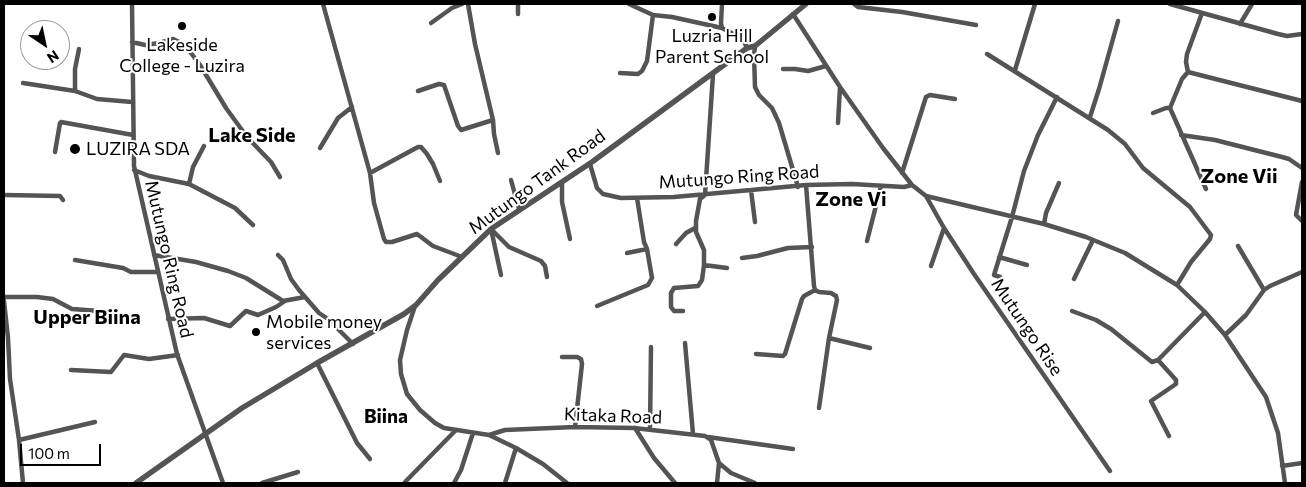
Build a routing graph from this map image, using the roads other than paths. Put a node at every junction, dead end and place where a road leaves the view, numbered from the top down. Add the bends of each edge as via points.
1 (132, 4) edge
2 (323, 4) edge
3 (462, 4) edge
4 (468, 4) edge
5 (518, 4) edge
6 (629, 4) edge
7 (722, 4) edge
8 (806, 4) edge
9 (854, 4) edge
10 (1035, 4) edge
11 (1170, 4) edge
12 (1252, 4) edge
13 (1202, 13) junction
14 (518, 14) dead end
15 (793, 14) junction
16 (653, 15) junction
17 (1118, 21) dead end
18 (431, 23) dead end
19 (1240, 24) junction
20 (976, 25) dead end
21 (722, 28) junction
22 (1302, 34) edge
23 (132, 42) junction
24 (755, 46) junction
25 (747, 48) junction
26 (79, 49) dead end
27 (987, 54) dead end
28 (826, 66) junction
29 (783, 69) dead end
30 (1015, 70) junction
31 (1188, 72) junction
32 (620, 73) dead end
33 (713, 74) junction
34 (23, 83) dead end
35 (840, 87) junction
36 (75, 91) junction
37 (418, 91) dead end
38 (1057, 97) junction
39 (955, 99) dead end
40 (132, 102) junction
41 (1302, 102) edge
42 (352, 107) junction
43 (1170, 108) junction
44 (1153, 113) dead end
45 (1090, 117) junction
46 (493, 120) junction
47 (838, 123) dead end
48 (133, 134) junction
49 (1181, 135) junction
50 (204, 146) dead end
51 (320, 148) dead end
52 (55, 152) dead end
53 (498, 153) dead end
54 (590, 164) junction
55 (1302, 168) edge
56 (134, 170) junction
57 (370, 173) junction
58 (902, 173) junction
59 (280, 177) dead end
60 (511, 180) dead end
61 (440, 181) dead end
62 (562, 182) junction
63 (1302, 182) edge
64 (1060, 183) dead end
65 (189, 184) junction
66 (806, 185) junction
67 (912, 185) junction
68 (881, 186) junction
69 (798, 187) junction
70 (1206, 189) dead end
71 (751, 190) junction
72 (705, 194) junction
73 (4, 195) edge
74 (926, 196) junction
75 (637, 198) junction
76 (63, 200) dead end
77 (519, 209) junction
78 (1012, 216) junction
79 (1302, 221) edge
80 (755, 222) dead end
81 (1044, 224) junction
82 (253, 225) dead end
83 (695, 228) junction
84 (944, 228) junction
85 (491, 229) junction
86 (570, 239) dead end
87 (1093, 240) junction
88 (867, 241) dead end
89 (676, 244) dead end
90 (1238, 246) dead end
91 (812, 247) junction
92 (648, 249) junction
93 (627, 252) dead end
94 (154, 255) junction
95 (278, 255) dead end
96 (462, 257) junction
97 (998, 257) junction
98 (742, 258) dead end
99 (75, 260) dead end
100 (704, 265) junction
101 (1027, 265) dead end
102 (931, 266) dead end
103 (727, 268) dead end
104 (158, 272) junction
105 (1302, 272) edge
106 (501, 275) dead end
107 (546, 277) dead end
108 (1000, 277) dead end
109 (1074, 279) dead end
110 (1177, 285) junction
111 (815, 290) junction
112 (1264, 290) junction
113 (305, 297) junction
114 (4, 299) edge
115 (285, 301) junction
116 (416, 305) junction
117 (597, 306) dead end
118 (98, 311) dead end
119 (683, 311) dead end
120 (1072, 311) dead end
121 (1205, 312) junction
122 (168, 319) junction
123 (1225, 335) junction
124 (6, 338) edge
125 (829, 338) junction
126 (685, 343) dead end
127 (353, 344) junction
128 (651, 347) dead end
129 (870, 348) dead end
130 (756, 354) dead end
131 (178, 355) junction
132 (562, 357) dead end
133 (1158, 360) junction
134 (317, 363) junction
135 (71, 370) dead end
136 (819, 408) dead end
137 (96, 422) dead end
138 (575, 427) junction
139 (634, 428) junction
140 (650, 429) junction
141 (455, 431) junction
142 (206, 432) junction
143 (473, 433) junction
144 (693, 434) junction
145 (488, 435) junction
146 (1169, 436) dead end
147 (708, 437) junction
148 (20, 440) junction
149 (516, 448) junction
150 (793, 449) dead end
151 (370, 459) dead end
152 (720, 463) junction
153 (1302, 463) edge
154 (1282, 466) junction
155 (1110, 471) dead end
156 (298, 472) dead end
157 (405, 482) dead end
158 (24, 483) edge
159 (136, 483) edge
160 (223, 483) edge
161 (262, 483) edge
162 (454, 483) edge
163 (505, 483) edge
164 (567, 483) edge
165 (675, 483) edge
166 (717, 483) edge
167 (755, 483) edge
168 (1285, 483) edge

1 - 23 street, Mutungo Ring Road
2 - 42 street
3 - 18 street
4 - 46 street
5 - 14 street
6 - 16 street
7 - 21 street
8 - 15 street, Mutungo Tank Road
9 - 20 street
10 - 30 street
11 - 13 street
12 - 19 street
13 - 19 street
13 - 31 street via 1187,54
15 - 24 street, Mutungo Tank Road
15 - 28 street
16 - 21 street
16 - 32 street via 647,61 642,71 638,74
17 - 45 street
19 - 22 street via 1287,36
21 - 25 street via 743,39
23 - 40 street, Mutungo Ring Road
23 - 59 street via 145,45 173,39 185,45 230,114
24 - 25 street, Mutungo Tank Road
24 - 69 street via 755,87 779,123
25 - 33 street, Mutungo Tank Road
26 - 36 street
27 - 30 street
28 - 29 street via 808,71
28 - 35 street
30 - 38 street
31 - 41 street
31 - 43 street
33 - 54 street, Mutungo Tank Road
33 - 72 street
34 - 36 street
35 - 47 street
35 - 58 street
36 - 40 street via 97,98
37 - 46 street via 444,85 461,130
38 - 45 street
38 - 78 street via 1024,171
39 - 58 street via 926,97
40 - 48 street, Mutungo Ring Road
42 - 51 street via 338,118
42 - 57 street
43 - 44 street
43 - 49 street
45 - 110 street via 1125,144 1143,168 1190,207 1211,235
46 - 53 street
48 - 52 street via 61,122
48 - 56 street, Mutungo Ring Road
49 - 55 street via 1282,157
49 - 70 street
50 - 65 street via 193,167
54 - 62 street, Mutungo Tank Road
54 - 75 street, Mutungo Ring Road via 597,188 603,194
56 - 65 street
56 - 94 street, Mutungo Ring Road
57 - 61 street via 418,147 427,154
57 - 96 street via 374,203 386,242 416,234 433,246
58 - 67 street
60 - 77 street
62 - 77 street, Mutungo Tank Road
62 - 86 street via 562,202
63 - 79 street via 1296,214
64 - 81 street
65 - 82 street via 235,208
66 - 68 street, Mutungo Ring Road
66 - 69 street, Mutungo Ring Road
66 - 91 street
67 - 68 street, Mutungo Ring Road
67 - 74 street
68 - 88 street
69 - 71 street, Mutungo Ring Road
71 - 72 street, Mutungo Ring Road
71 - 80 street
72 - 75 street, Mutungo Ring Road
72 - 83 street via 700,199
73 - 76 street via 60,196
74 - 78 street
74 - 84 street, Mutungo Rise
75 - 92 street
77 - 85 street, Mutungo Tank Road
78 - 81 street
78 - 97 street
81 - 87 street
83 - 89 street
83 - 100 street via 704,250
84 - 102 street
84 - 155 street, Mutungo Rise
85 - 96 street, Mutungo Tank Road
85 - 106 street
85 - 107 street via 509,247 541,261
87 - 109 street
87 - 110 street via 1125,253
90 - 112 street
91 - 98 street via 788,248
91 - 111 street
92 - 93 street
92 - 117 street via 650,283
94 - 104 street, Mutungo Ring Road
94 - 115 street via 228,271
95 - 113 street
96 - 116 street, Mutungo Tank Road
97 - 101 street
97 - 108 street via 994,275
99 - 104 street via 131,272
100 - 103 street
100 - 119 street via 698,286 674,288 671,293 671,307 674,311
104 - 122 street, Mutungo Ring Road
105 - 112 street
110 - 121 street
111 - 125 street via 836,296
111 - 130 street via 802,299 785,354
112 - 123 street via 1246,315
113 - 115 street
113 - 127 street
114 - 118 street via 53,299 72,309
114 - 124 street
115 - 122 street via 258,314 246,311 230,326 204,318
116 - 127 street, Mutungo Tank Road
116 - 141 street via 406,330 400,360 404,385 420,410 435,423
120 - 133 street via 1111,329 1152,362
121 - 123 street
121 - 133 street
122 - 131 street, Mutungo Ring Road
123 - 154 street via 1266,398 1276,426
124 - 148 street
125 - 129 street
125 - 136 street
126 - 144 street
127 - 134 street, Mutungo Tank Road
128 - 140 street
131 - 135 street via 149,359 124,355 111,372
131 - 142 street, Mutungo Ring Road
132 - 138 street via 577,357 582,364
133 - 146 street via 1176,380 1176,384 1151,402
134 - 142 street, Mutungo Tank Road
134 - 151 street via 357,443
137 - 148 street
138 - 139 street, Kitaka Road
138 - 145 street, Kitaka Road via 505,430
139 - 140 street, Kitaka Road
139 - 165 street
140 - 144 street, Kitaka Road
141 - 143 street
141 - 157 street
142 - 159 street, Mutungo Tank Road
142 - 160 street, Mutungo Ring Road
143 - 145 street
143 - 162 street
144 - 147 street, Kitaka Road
145 - 149 street
147 - 150 street, Kitaka Road
147 - 152 street
148 - 158 street
149 - 163 street
149 - 164 street
152 - 166 street
152 - 167 street via 731,473
153 - 154 street
154 - 168 street
156 - 161 street

